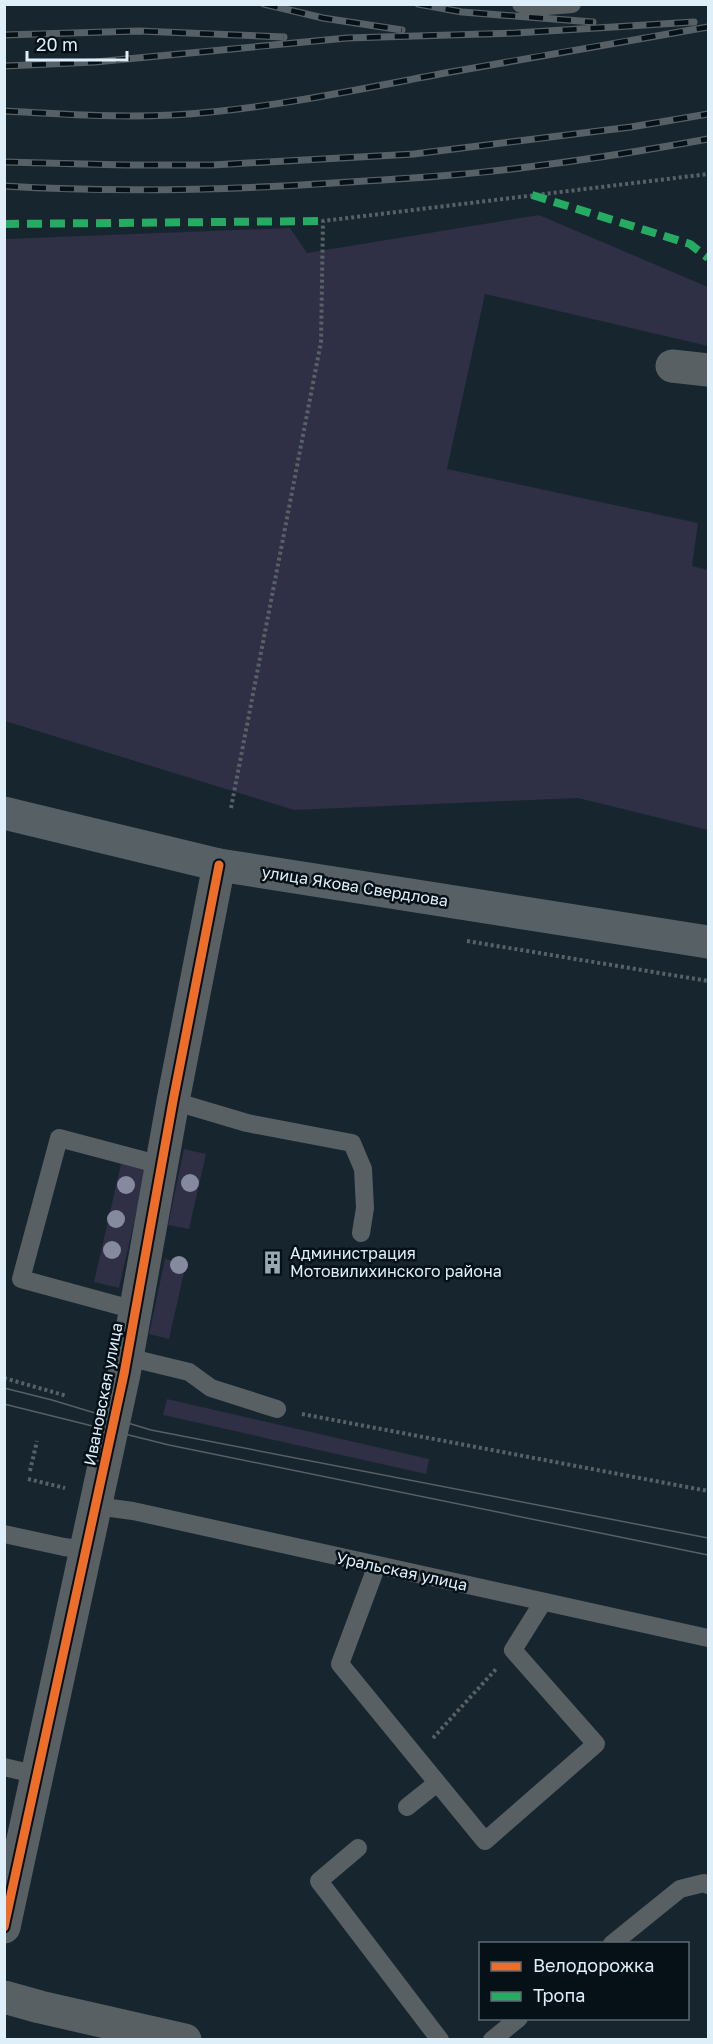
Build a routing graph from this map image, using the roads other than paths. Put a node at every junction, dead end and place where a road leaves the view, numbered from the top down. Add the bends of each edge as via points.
1 (521, 4) edge
2 (572, 4) edge
3 (672, 366) dead end
4 (708, 370) edge
5 (4, 813) edge
6 (219, 865) junction
7 (708, 942) edge
8 (173, 1101) junction
9 (161, 1166) junction
10 (361, 1233) dead end
11 (135, 1310) junction
12 (127, 1357) junction
13 (277, 1409) road end
14 (86, 1498) junction
15 (4, 1534) edge
16 (86, 1550) junction
17 (377, 1565) junction
18 (543, 1602) junction
19 (708, 1638) edge
20 (4, 1767) edge
21 (38, 1775) junction
22 (437, 1783) junction
23 (407, 1807) dead end
24 (358, 1848) dead end
25 (708, 1885) edge
26 (4, 1927) edge
27 (614, 1942) edge
28 (4, 1997) edge
29 (518, 2020) edge
30 (185, 2040) edge
31 (440, 2040) edge
32 (492, 2040) edge

1 - 2 lane via 534,8
3 - 4 street
5 - 6 main road, улица Якова Свердлова
6 - 7 main road, улица Якова Свердлова
6 - 8 street, Ивановская улица
8 - 9 street, Ивановская улица
8 - 10 lane via 247,1123 352,1143 363,1168 365,1208
9 - 11 street, Ивановская улица
9 - 11 lane via 59,1138 21,1279
11 - 12 street, Ивановская улица
12 - 13 lane via 189,1372 211,1388
12 - 14 street, Ивановская улица
14 - 16 street, Ивановская улица
14 - 17 lane, Уральская улица
15 - 16 lane
16 - 21 street, Ивановская улица
17 - 18 lane, Уральская улица
17 - 22 lane via 340,1664
18 - 19 lane, Уральская улица
18 - 22 lane via 513,1650 596,1744 485,1841
20 - 21 lane
21 - 26 street, Ивановская улица
22 - 23 lane
24 - 31 lane via 319,1881
25 - 27 lane via 680,1889
28 - 30 street
29 - 32 lane

